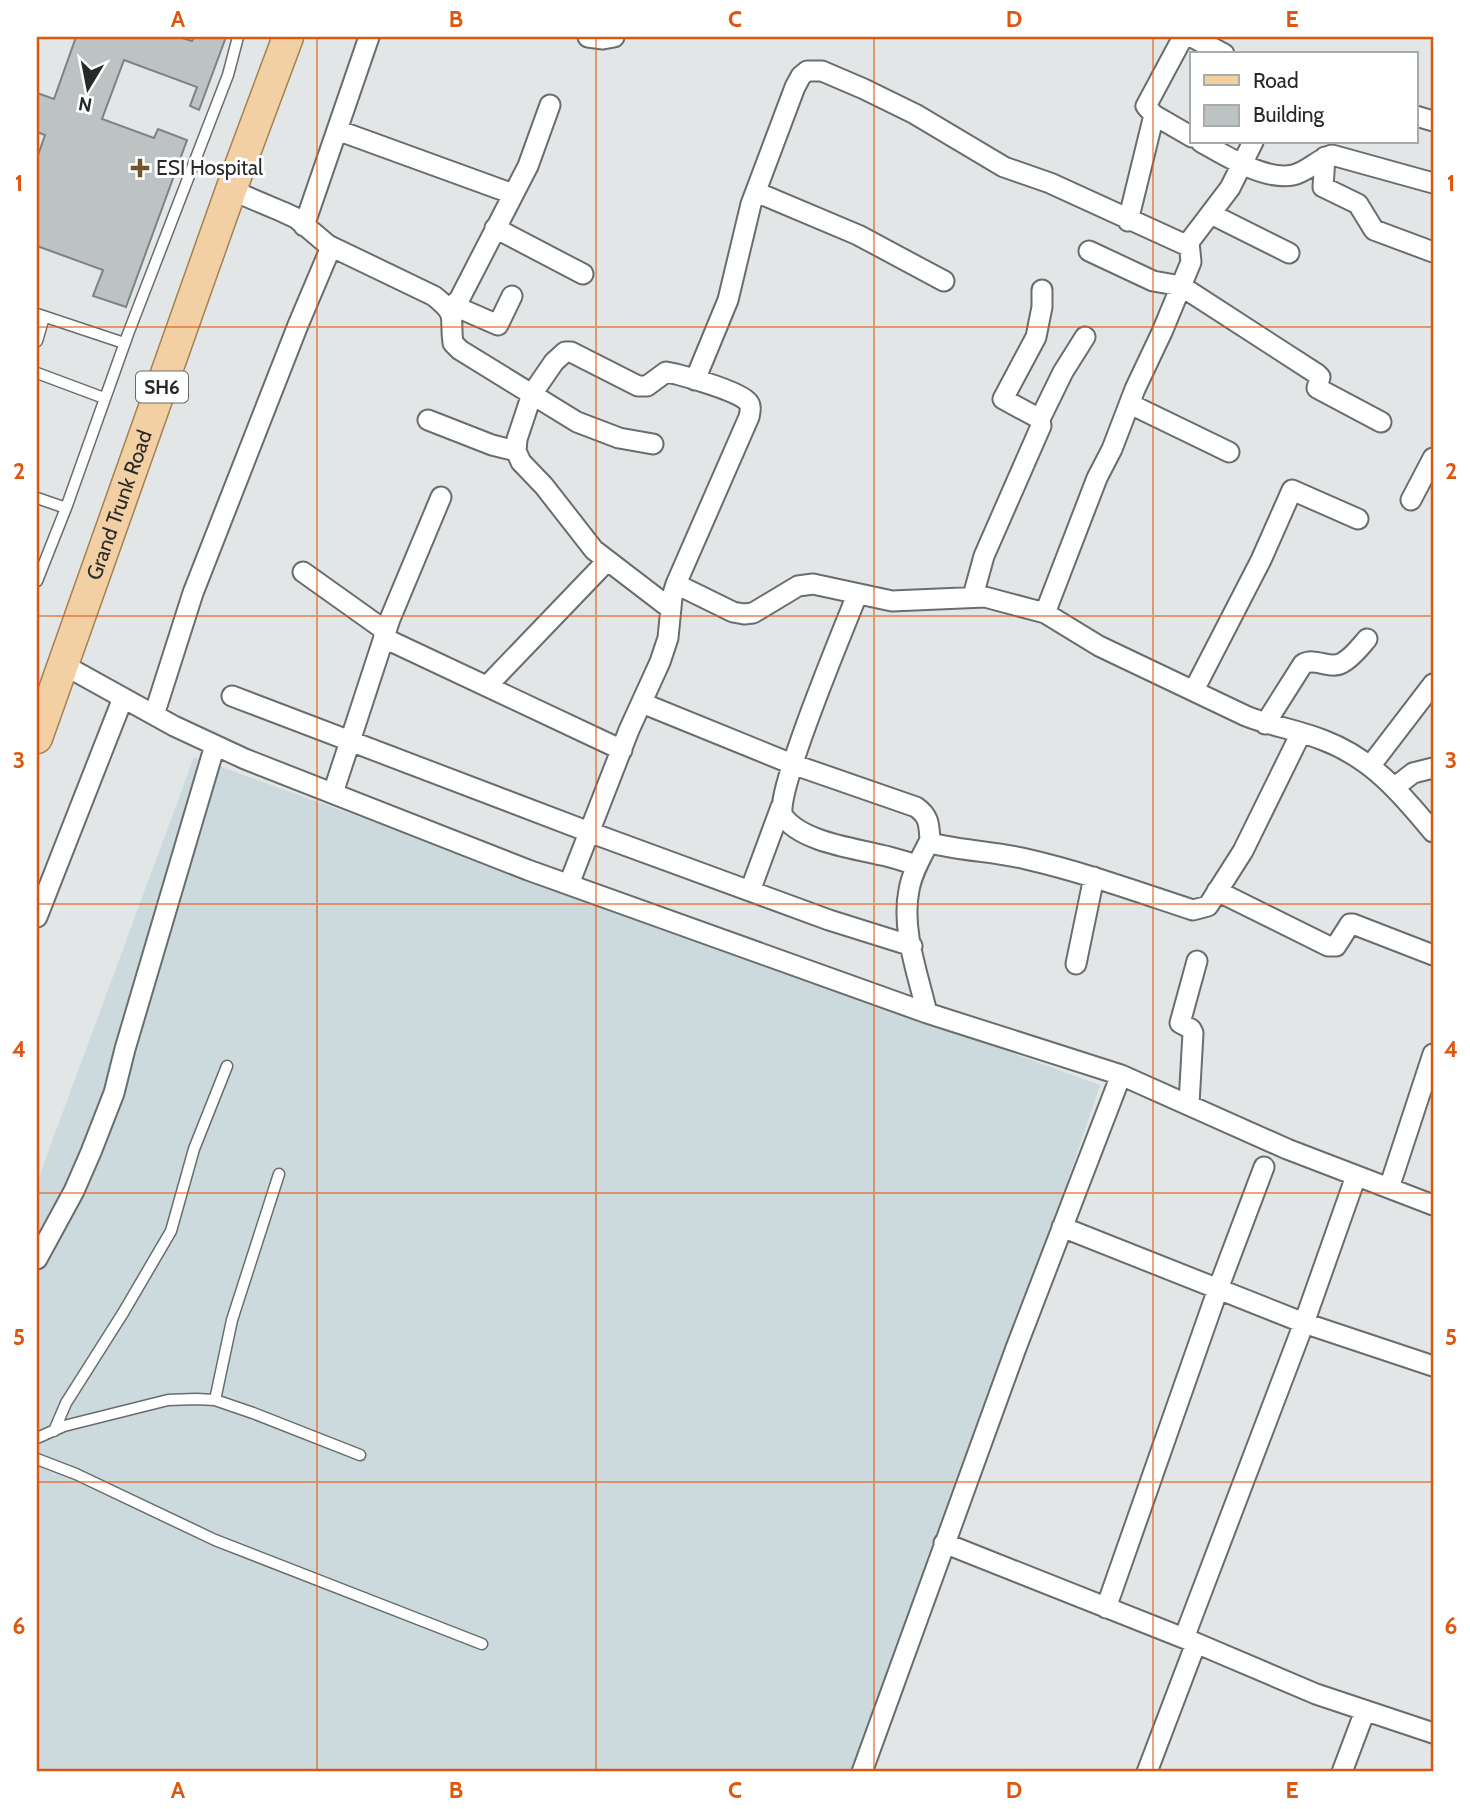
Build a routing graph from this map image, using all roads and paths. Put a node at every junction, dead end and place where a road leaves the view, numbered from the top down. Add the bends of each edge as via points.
1 (238, 37) edge
2 (288, 37) edge
3 (369, 37) edge
4 (588, 37) edge
5 (614, 37) edge
6 (1183, 37) edge
7 (1192, 37) edge
8 (1220, 52) edge
9 (550, 105) dead end
10 (1154, 115) junction
11 (337, 130) junction
12 (1190, 136) edge
13 (1204, 144) edge
14 (1252, 144) edge
15 (1325, 157) junction
16 (1241, 165) junction
17 (1433, 183) edge
18 (231, 190) junction
19 (756, 192) junction
20 (513, 194) junction
21 (1211, 214) junction
22 (1128, 220) junction
23 (304, 226) junction
24 (495, 228) junction
25 (1188, 246) junction
26 (331, 247) junction
27 (1089, 251) dead end
28 (1433, 252) edge
29 (1289, 253) dead end
30 (583, 274) dead end
31 (944, 281) dead end
32 (1181, 286) junction
33 (1042, 290) dead end
34 (512, 296) dead end
35 (450, 310) junction
36 (41, 316) edge
37 (1085, 337) dead end
38 (37, 341) edge
39 (124, 343) junction
40 (37, 373) edge
41 (695, 380) junction
42 (532, 394) junction
43 (104, 398) junction
44 (1130, 404) junction
45 (1040, 419) junction
46 (428, 420) dead end
47 (1381, 422) dead end
48 (653, 444) dead end
49 (516, 451) junction
50 (1230, 452) dead end
51 (1433, 457) edge
52 (440, 497) dead end
53 (37, 498) edge
54 (1412, 500) dead end
55 (66, 508) junction
56 (1358, 519) dead end
57 (607, 561) junction
58 (303, 572) dead end
59 (37, 581) edge
60 (676, 584) junction
61 (857, 595) junction
62 (973, 596) junction
63 (671, 609) junction
64 (1045, 613) junction
65 (384, 638) junction
66 (1367, 639) dead end
67 (64, 665) junction
68 (1433, 684) edge
69 (487, 686) junction
70 (1195, 690) junction
71 (232, 696) dead end
72 (123, 698) junction
73 (642, 703) junction
74 (154, 715) junction
75 (1265, 724) junction
76 (1301, 733) junction
77 (37, 738) edge
78 (349, 743) junction
79 (215, 745) junction
80 (622, 750) junction
81 (792, 764) junction
82 (1371, 765) junction
83 (1433, 768) edge
84 (1395, 787) junction
85 (332, 793) junction
86 (780, 807) junction
87 (589, 832) junction
88 (1433, 832) edge
89 (930, 840) junction
90 (917, 865) junction
91 (1094, 877) junction
92 (569, 884) junction
93 (750, 891) junction
94 (1217, 891) junction
95 (37, 917) edge
96 (912, 946) junction
97 (1433, 956) edge
98 (1197, 961) dead end
99 (1076, 964) dead end
100 (927, 1013) junction
101 (1433, 1054) edge
102 (227, 1066) dead end
103 (1121, 1075) junction
104 (1189, 1104) junction
105 (1264, 1167) dead end
106 (279, 1174) dead end
107 (1356, 1176) junction
108 (1389, 1188) junction
109 (1433, 1205) edge
110 (1062, 1227) junction
111 (37, 1259) edge
112 (1218, 1289) junction
113 (1304, 1323) junction
114 (1433, 1366) edge
115 (215, 1400) junction
116 (54, 1431) junction
117 (37, 1438) edge
118 (360, 1455) dead end
119 (37, 1459) edge
120 (944, 1544) junction
121 (1106, 1608) junction
122 (1190, 1640) junction
123 (482, 1644) dead end
124 (1365, 1711) junction
125 (1433, 1733) edge
126 (868, 1771) edge
127 (1147, 1772) edge
128 (1342, 1772) edge

1 - 39 lane via 228,75
2 - 18 main road, Grand Trunk Road / SH6
3 - 11 street
4 - 5 street
6 - 10 street via 1146,106
7 - 8 street
9 - 20 street
10 - 12 street
10 - 22 street
11 - 20 street
11 - 23 street
13 - 16 street
14 - 16 street
15 - 16 street via 1291,175
15 - 17 street via 1340,155
15 - 28 street via 1323,187 1357,204 1374,230
16 - 21 street
18 - 23 street
18 - 67 main road, Grand Trunk Road / SH6
19 - 22 street via 795,87 801,76 814,70 915,114 1004,167
19 - 31 street via 858,235
19 - 41 street via 729,300
20 - 24 street
21 - 25 street
21 - 29 street
22 - 25 street
23 - 26 street
24 - 30 street
24 - 35 street
25 - 32 street via 1192,257
26 - 35 street via 434,296
26 - 74 street via 194,593
27 - 32 street via 1153,281
32 - 44 street
32 - 47 street via 1317,373 1317,388
33 - 45 street via 1036,337 1003,399
34 - 35 street via 498,325 459,308
35 - 42 street via 453,343
36 - 38 lane
36 - 39 lane
37 - 45 street
39 - 43 lane
40 - 43 lane
41 - 42 street via 666,372 647,386 638,386 565,352
41 - 60 street via 747,401 751,408
42 - 48 street via 577,422 619,439
42 - 49 street
43 - 55 lane
44 - 50 street
44 - 64 street
45 - 62 street via 1041,426 984,556
46 - 49 street
49 - 57 street
51 - 54 street
52 - 65 street
53 - 55 lane
55 - 59 lane
56 - 70 street via 1292,490
57 - 63 street
57 - 69 street
58 - 65 street via 383,629
60 - 61 street via 744,614 798,586 813,584
60 - 63 street
61 - 62 street via 904,601
61 - 81 street
62 - 64 street
63 - 73 street via 668,638
64 - 70 street via 1099,646
65 - 69 street
65 - 78 street
66 - 75 street via 1338,665 1312,660 1303,663
67 - 72 street
67 - 77 main road, Grand Trunk Road / SH6
68 - 82 street
69 - 80 street
70 - 75 street
71 - 78 street
72 - 74 street
72 - 95 street
73 - 80 street
73 - 81 street
74 - 79 street
75 - 76 street
76 - 82 street
76 - 94 street via 1249,839
78 - 85 street
78 - 87 street
79 - 85 street
79 - 111 street via 114,1093 74,1191
80 - 87 street
81 - 86 street
81 - 89 street via 916,807 929,820
82 - 84 street
83 - 84 street via 1413,773
84 - 88 street
85 - 92 street
86 - 90 street via 783,816 812,837
86 - 93 street
87 - 92 street
87 - 93 street
89 - 90 street
89 - 91 street
90 - 96 street via 907,911
91 - 94 street via 1193,910 1208,906
91 - 99 street
92 - 100 street
93 - 96 street
94 - 97 street via 1328,946 1336,946 1353,924
96 - 100 street
98 - 104 street via 1180,1024 1193,1032
100 - 103 street
101 - 108 street
102 - 116 lane via 194,1149 166,1240 66,1403
103 - 104 street
103 - 110 street
104 - 107 street
105 - 112 street
106 - 115 lane via 232,1320
107 - 108 street
107 - 113 street
108 - 109 street
110 - 112 street
110 - 120 street
112 - 113 street
112 - 121 street
113 - 114 street
113 - 122 street
115 - 116 lane via 168,1400
115 - 118 lane
116 - 117 lane
119 - 123 lane via 215,1540
120 - 121 street
120 - 126 street
121 - 122 street
122 - 124 street
122 - 127 street
124 - 125 street
124 - 128 street

